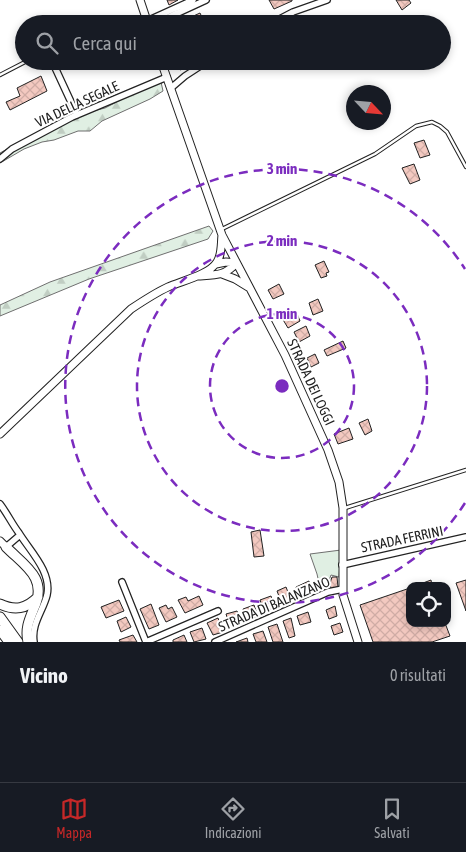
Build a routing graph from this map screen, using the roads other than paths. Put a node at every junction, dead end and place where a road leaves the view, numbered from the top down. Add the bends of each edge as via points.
1 (140, 0) edge
2 (193, 0) edge
3 (206, 0) edge
4 (327, 0) edge
5 (147, 15) edge
6 (165, 15) edge
7 (169, 15) edge
8 (287, 15) edge
9 (15, 67) edge
10 (56, 70) edge
11 (164, 70) edge
12 (194, 70) edge
13 (0, 75) edge
14 (167, 77) junction
15 (171, 88) junction
16 (78, 115) junction
17 (0, 159) edge
18 (466, 167) edge
19 (221, 233) junction
20 (236, 263) junction
21 (216, 264) junction
22 (222, 274) junction
23 (198, 276) junction
24 (249, 288) junction
25 (0, 434) edge
26 (466, 470) edge
27 (0, 504) edge
28 (344, 508) junction
29 (20, 535) junction
30 (466, 537) edge
31 (3, 544) edge
32 (342, 565) junction
33 (122, 582) dead end
34 (343, 589) junction
35 (38, 597) junction
36 (0, 604) edge
37 (218, 611) dead end
38 (0, 617) edge
39 (0, 630) edge
40 (9, 642) edge
41 (18, 642) edge
42 (28, 642) edge
43 (34, 642) edge
44 (146, 642) edge
45 (215, 642) edge
46 (358, 642) edge

1 - 5 street
2 - 6 street
3 - 7 street
4 - 8 street
9 - 13 lane
10 - 16 street
11 - 14 street, STRADA DEI LOGGI
12 - 15 street
14 - 15 street, STRADA DEI LOGGI
14 - 16 street, VIA DELLA SEGALE
15 - 19 street, STRADA DEI LOGGI
16 - 17 street, VIA DELLA SEGALE via 12,149
18 - 19 lane via 447,132 440,126 432,122 416,126 375,154
19 - 20 street, STRADA DEI LOGGI
19 - 21 street via 221,252
20 - 21 street
20 - 22 street
20 - 24 street, STRADA DEI LOGGI
21 - 23 street
22 - 23 street
22 - 24 street
23 - 25 street via 149,296 131,309
24 - 28 street, STRADA DEI LOGGI via 285,355 328,450
26 - 28 lane
27 - 29 street
28 - 32 street, STRADA DEI LOGGI
29 - 31 street
29 - 43 street via 47,582 48,591 36,621
30 - 32 street, STRADA FERRINI
31 - 35 highway via 38,582
32 - 34 street, STRADA DEI LOGGI
33 - 44 street
34 - 45 street, STRADA DI BALANZANO via 328,592
34 - 46 street, STRADA DEI LOGGI
35 - 36 highway via 22,608
35 - 42 highway via 28,619
37 - 44 street
38 - 41 highway
39 - 40 highway

